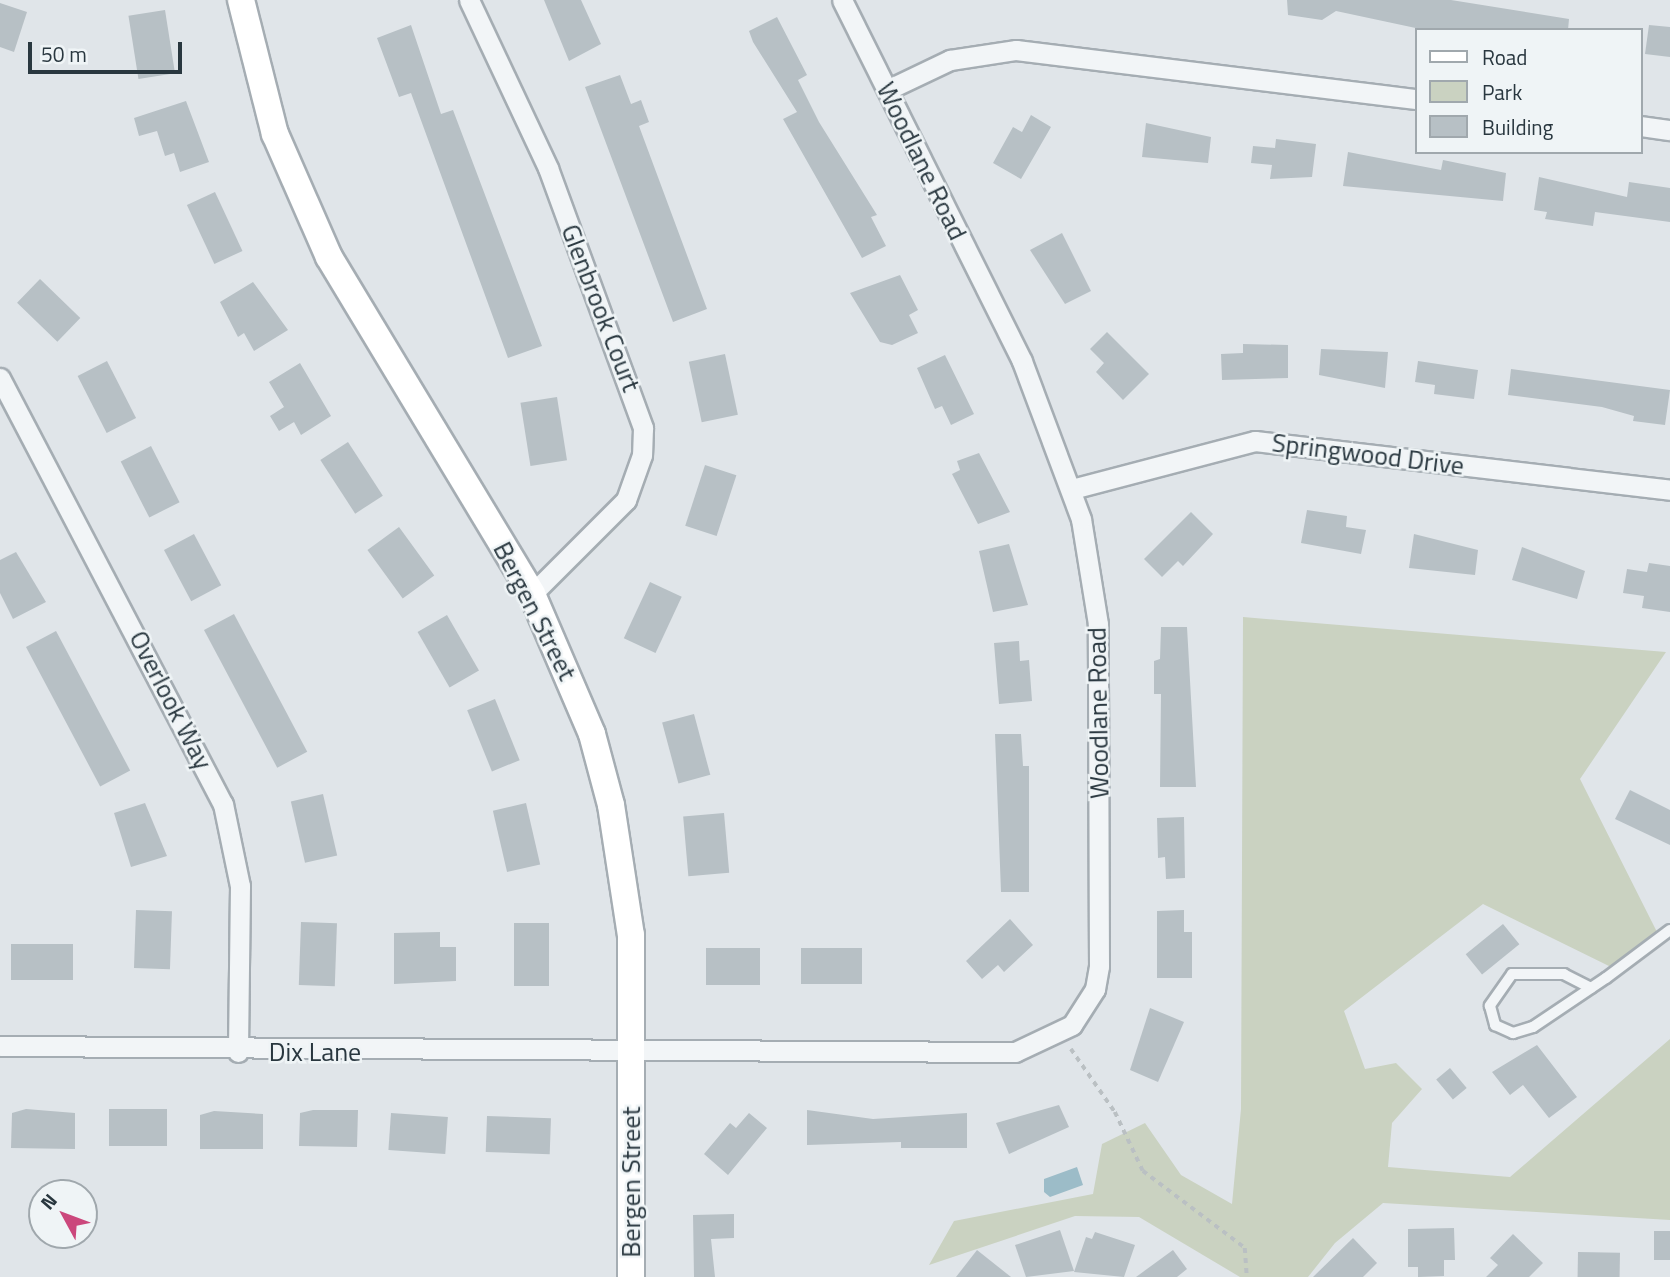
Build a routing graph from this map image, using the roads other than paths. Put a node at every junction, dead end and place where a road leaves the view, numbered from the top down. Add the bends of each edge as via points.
1 (241, 0) edge
2 (470, 0) edge
3 (842, 0) edge
4 (887, 90) junction
5 (1414, 99) edge
6 (1642, 126) edge
7 (1670, 130) edge
8 (0, 378) edge
9 (1072, 489) junction
10 (1670, 490) edge
11 (532, 594) junction
12 (1670, 930) edge
13 (1591, 988) junction
14 (0, 1046) edge
15 (238, 1052) junction
16 (631, 1053) junction
17 (631, 1277) edge

1 - 11 street, Bergen Street via 275,134 329,257
2 - 11 street, Glenbrook Court via 548,168 643,428 642,455 626,500
3 - 4 street, Woodlane Road
4 - 5 street via 950,60 1016,50
4 - 9 street, Woodlane Road via 1022,361
6 - 7 street
8 - 15 street, Overlook Way via 223,804 240,886
9 - 10 street, Springwood Drive via 1255,441
9 - 16 street, Woodlane Road via 1098,624 1099,953 1095,989 1072,1025 1015,1052
11 - 16 street, Bergen Street via 566,666 611,805 631,935
12 - 13 lane
13 - 13 lane via 1533,1027 1513,1033 1495,1025 1490,1006 1512,974 1564,974
14 - 15 street, Dix Lane
15 - 16 street, Dix Lane
16 - 17 street, Bergen Street

